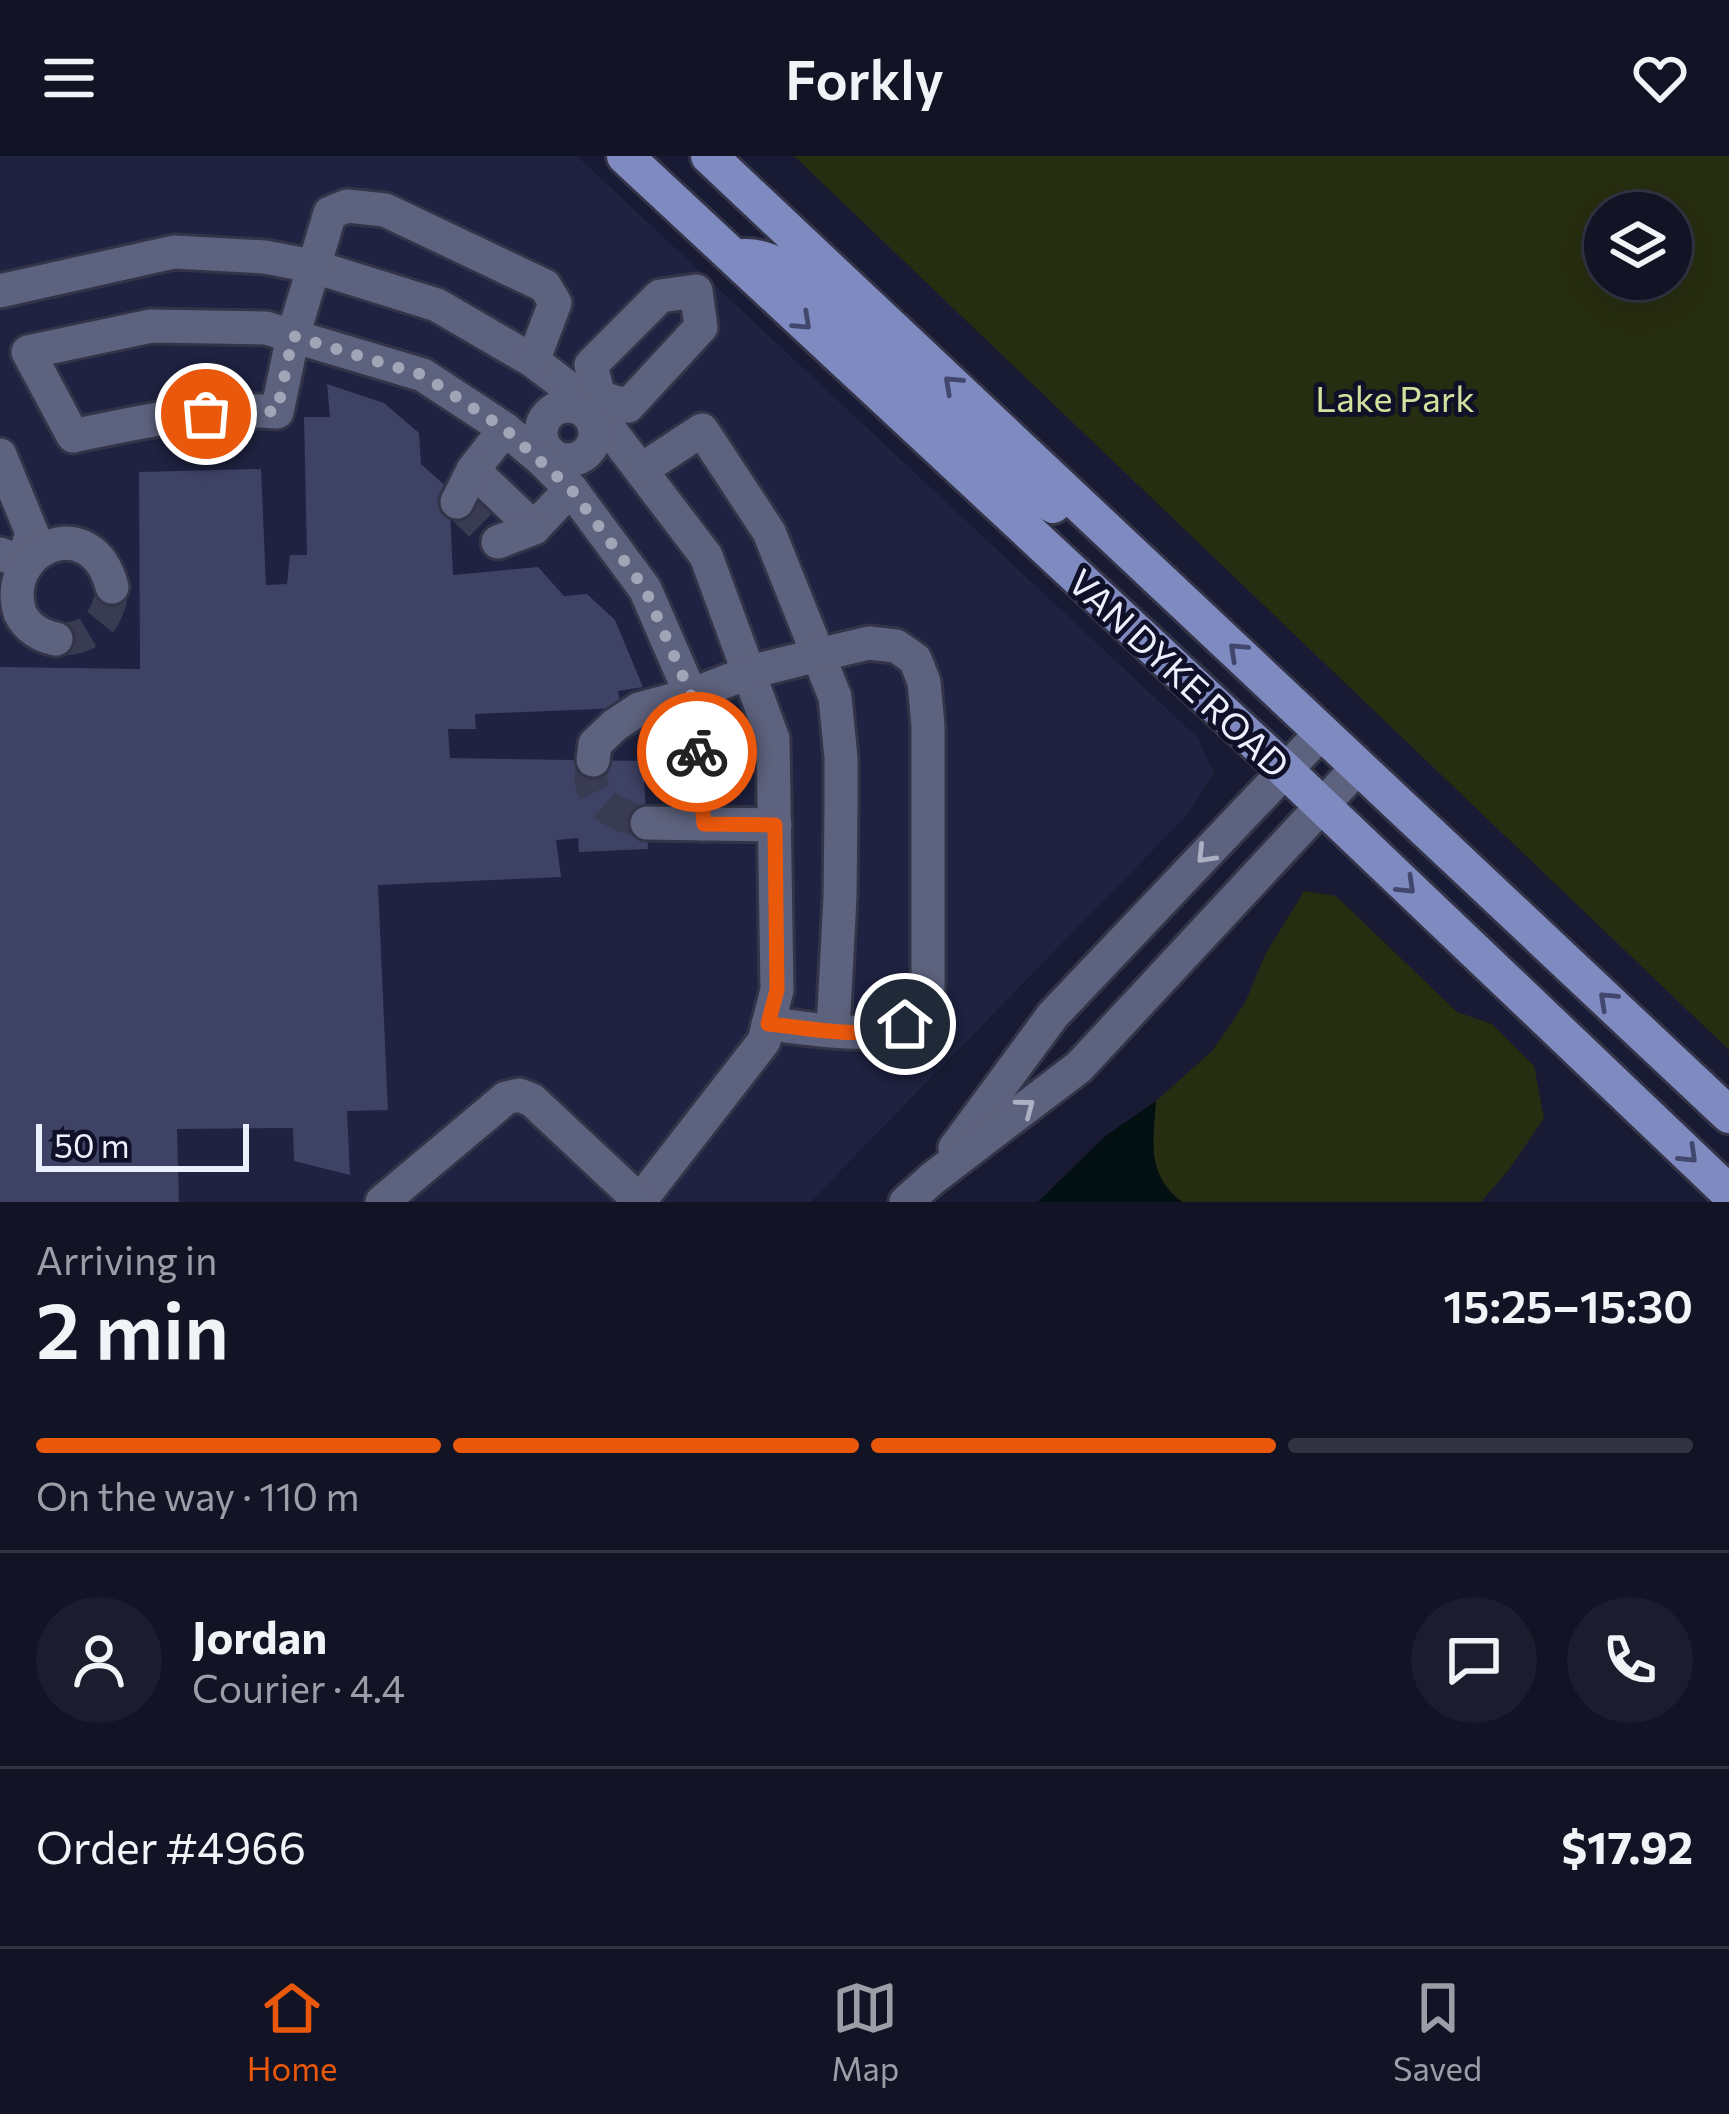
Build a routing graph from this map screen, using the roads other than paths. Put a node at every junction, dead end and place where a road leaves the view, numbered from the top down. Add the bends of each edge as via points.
1 (626, 156) edge
2 (709, 156) edge
3 (733, 257) junction
4 (312, 266) junction
5 (0, 291) edge
6 (695, 291) junction
7 (293, 336) junction
8 (533, 361) junction
9 (592, 404) junction
10 (505, 429) junction
11 (547, 457) junction
12 (1, 461) edge
13 (473, 470) junction
14 (641, 470) junction
15 (571, 489) junction
16 (457, 502) dead end
17 (534, 528) junction
18 (498, 542) dead end
19 (12, 558) edge
20 (112, 586) dead end
21 (1186, 604) junction
22 (56, 639) dead end
23 (818, 656) junction
24 (750, 673) junction
25 (691, 695) junction
26 (1322, 732) junction
27 (593, 760) dead end
28 (1358, 766) junction
29 (1286, 771) junction
30 (1322, 806) junction
31 (646, 823) tunnel mouth
32 (704, 824) junction
33 (775, 825) junction
34 (768, 1024) junction
35 (833, 1030) junction
36 (1729, 1115) edge
37 (933, 1178) junction
38 (1729, 1193) edge
39 (641, 1201) edge
40 (382, 1202) edge
41 (906, 1202) edge

1 - 3 main road, VAN DYKE ROAD
21 -> 2 main road, VAN DYKE ROAD
3 - 6 street
3 - 21 main road via 758,256 818,294 998,465
3 -> 29 main road, VAN DYKE ROAD
4 - 5 street via 174,252
4 - 7 street
4 - 8 street via 437,305
4 - 8 street via 329,213 347,206 385,210 545,286 555,303
6 - 9 street via 660,296 591,365
6 - 9 street via 701,327 687,343 628,406
7 - 7 street via 266,328 151,326 28,352 74,436 245,409 277,412
7 - 10 street via 423,375
8 - 9 street
9 - 11 street via 590,448 569,460
9 - 14 street
10 - 11 street
10 - 13 street
11 - 15 street
12 - 19 street via 32,533
13 - 16 street
13 - 17 street
14 - 23 street via 702,430 769,532
14 - 24 street via 706,556
15 - 17 street
15 - 25 street via 645,589
17 - 18 street
19 - 20 street via 68,542 98,556
19 - 22 street via 17,608 36,632
26 -> 21 main road, VAN DYKE ROAD
23 - 24 street
23 - 35 street via 835,697 841,758
23 - 35 street via 896,646 915,659 928,726 928,988 905,1024 886,1032
24 - 25 street
24 - 33 street via 773,740
25 - 27 street via 639,709 595,744
25 - 32 street
26 - 28 main road, VAN DYKE ROAD
26 - 29 street
28 - 30 street
36 -> 28 main road, VAN DYKE ROAD
29 - 30 main road, VAN DYKE ROAD
29 -> 37 street via 1053,1015
37 -> 30 street via 1079,1067
30 -> 38 main road, VAN DYKE ROAD
31 - 32 street
32 - 33 street
33 - 34 street via 777,990
34 - 35 street
34 - 39 street via 764,1041
37 - 41 street
39 - 40 street via 519,1095 506,1097

